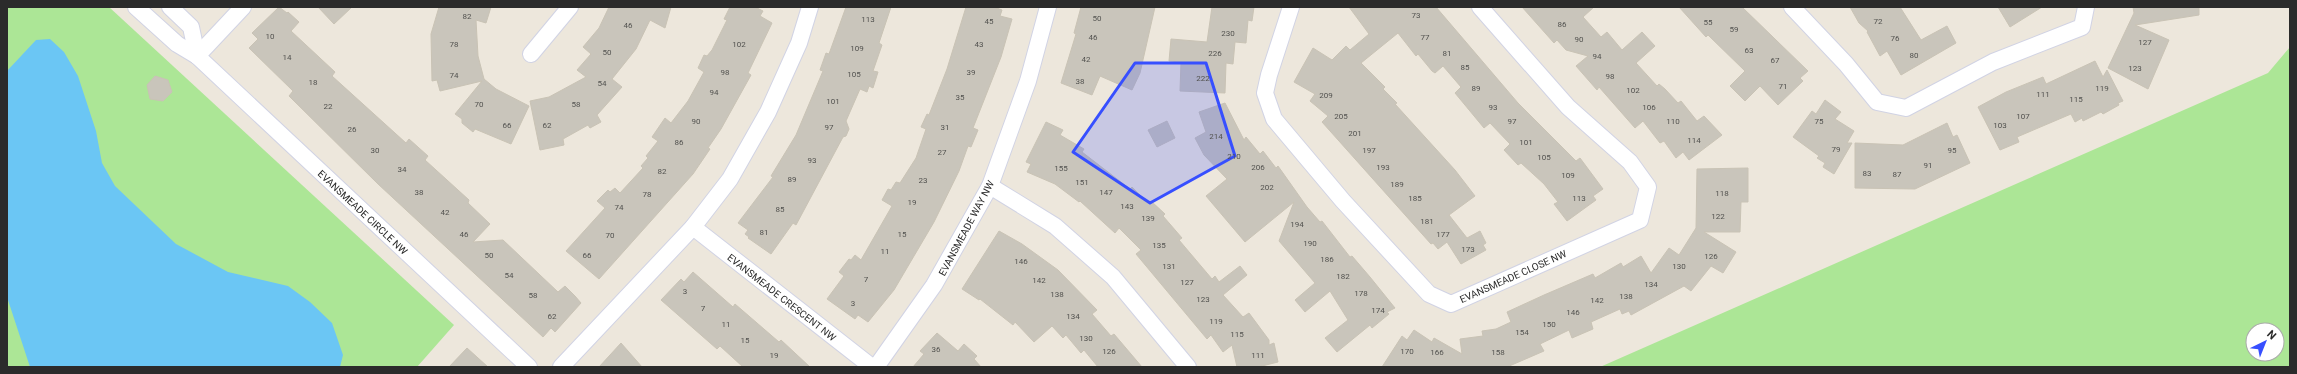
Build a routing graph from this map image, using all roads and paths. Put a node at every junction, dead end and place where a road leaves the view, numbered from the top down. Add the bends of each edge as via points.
1 (136, 7) edge
2 (170, 7) edge
3 (243, 7) edge
4 (570, 7) edge
5 (810, 7) edge
6 (1048, 7) edge
7 (1291, 7) edge
8 (1480, 7) edge
9 (1792, 7) edge
10 (2086, 7) edge
11 (531, 54) dead end
12 (198, 56) junction
13 (990, 186) junction
14 (693, 227) junction
15 (529, 367) edge
16 (561, 367) edge
17 (872, 367) edge
18 (876, 367) edge
19 (1188, 367) edge

1 - 12 street, EVANSMEADE CIRCLE NW via 177,44
2 - 12 street via 191,26
3 - 12 street
4 - 11 street
5 - 14 street via 799,43 768,112 730,179
6 - 13 street, EVANSMEADE WAY NW via 1028,81
7 - 8 street, EVANSMEADE CLOSE NW via 1265,93 1274,119 1429,294 1451,304 1640,220 1648,188 1630,162 1568,108
9 - 10 street via 1846,64 1877,102 1906,108 1993,62 2082,27
12 - 15 street, EVANSMEADE CIRCLE NW
13 - 18 street, EVANSMEADE WAY NW via 934,285
13 - 19 street via 1055,226 1113,277
14 - 16 street
14 - 17 street, EVANSMEADE CRESCENT NW

